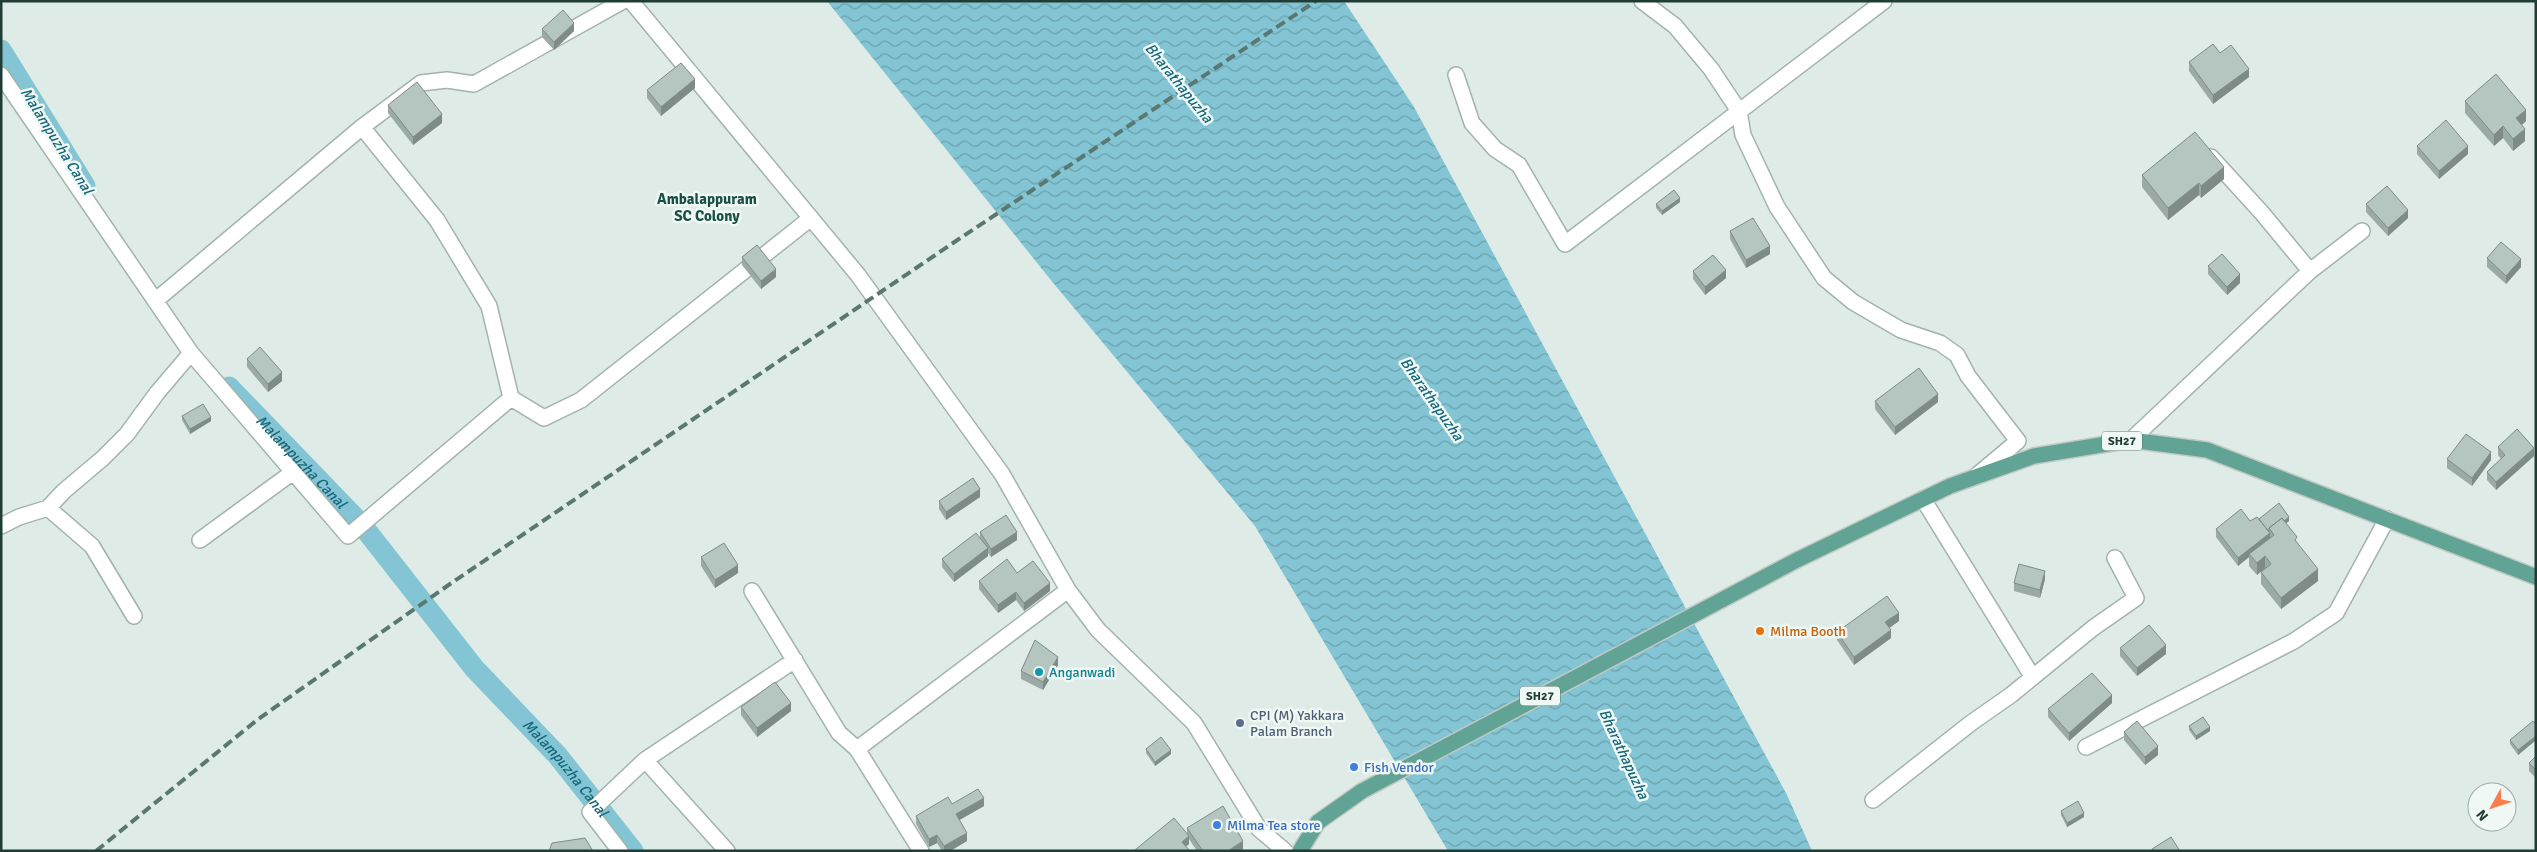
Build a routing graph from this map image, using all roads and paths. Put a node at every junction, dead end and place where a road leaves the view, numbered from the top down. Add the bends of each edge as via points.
1 (623, 1) edge
2 (631, 1) edge
3 (1642, 1) edge
4 (1884, 1) edge
5 (1, 75) edge
6 (1456, 75) dead end
7 (1739, 111) junction
8 (362, 127) junction
9 (2206, 152) edge
10 (812, 218) junction
11 (2362, 231) dead end
12 (2310, 271) junction
13 (155, 301) junction
14 (191, 353) junction
15 (511, 398) junction
16 (2131, 440) junction
17 (293, 472) junction
18 (1972, 479) junction
19 (1923, 499) junction
20 (48, 508) junction
21 (2387, 519) junction
22 (1, 526) edge
23 (200, 540) dead end
24 (2115, 558) dead end
25 (2536, 577) edge
26 (1068, 590) junction
27 (752, 591) dead end
28 (134, 616) dead end
29 (795, 660) junction
30 (2032, 676) junction
31 (857, 748) junction
32 (2086, 748) dead end
33 (645, 760) junction
34 (1873, 800) dead end
35 (620, 851) edge
36 (728, 851) edge
37 (921, 851) edge
38 (1285, 851) edge
39 (1300, 851) edge

1 - 8 street via 474,84 447,80 421,84
2 - 10 street
3 - 7 street via 1675,26 1711,69
4 - 7 street
5 - 13 street
6 - 7 street via 1472,123 1495,149 1519,165 1565,244
7 - 18 street via 1742,135 1777,207 1824,278 1853,302 1901,330 1940,343 1957,355 1968,376 2018,441
8 - 13 street
8 - 15 street via 437,220 489,306
9 - 12 street
10 - 15 street via 581,400 544,418
10 - 26 street via 858,275 1002,474
11 - 12 street
12 - 16 street
13 - 14 street
14 - 17 street
14 - 20 street via 127,434
15 - 17 street via 348,536
16 - 18 main road, SH27 via 2034,456
16 - 21 main road, SH27 via 2207,450
17 - 23 street
18 - 19 main road, SH27
19 - 30 street
19 - 39 main road, SH27 via 1797,560 1362,791 1318,822
20 - 22 street
20 - 28 street via 92,546
21 - 25 main road, SH27
21 - 32 street via 2336,614 2294,641
24 - 30 street via 2136,598
26 - 31 street
26 - 38 street via 1098,630 1194,723 1258,829
27 - 29 street
29 - 31 street via 839,733
29 - 33 street
30 - 34 street
31 - 37 street
33 - 35 street via 590,812
33 - 36 street

